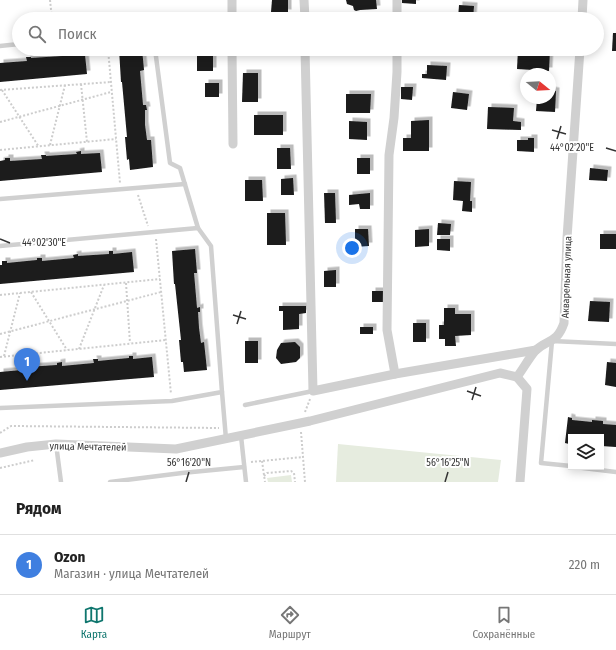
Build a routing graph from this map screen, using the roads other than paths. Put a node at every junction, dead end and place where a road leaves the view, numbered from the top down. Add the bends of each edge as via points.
1 (232, 0) edge
2 (304, 0) edge
3 (397, 0) edge
4 (583, 0) edge
5 (232, 12) edge
6 (305, 12) edge
7 (397, 12) edge
8 (582, 12) edge
9 (12, 45) edge
10 (0, 46) edge
11 (156, 56) edge
12 (232, 56) edge
13 (305, 56) edge
14 (397, 56) edge
15 (580, 56) edge
16 (233, 144) dead end
17 (185, 184) junction
18 (0, 199) edge
19 (198, 228) junction
20 (0, 246) edge
21 (552, 340) junction
22 (616, 344) edge
23 (536, 350) junction
24 (395, 374) junction
25 (517, 377) junction
26 (313, 391) junction
27 (222, 392) junction
28 (245, 405) dead end
29 (0, 408) edge
30 (241, 436) junction
31 (226, 439) junction
32 (56, 444) junction
33 (0, 453) edge
34 (568, 466) edge
35 (244, 467) junction
36 (600, 470) edge
37 (616, 472) edge
38 (61, 482) edge
39 (110, 482) edge
40 (246, 482) edge
41 (520, 482) edge

1 - 5 street
2 - 6 street
3 - 7 street
4 - 8 street
9 - 10 lane
11 - 17 lane via 170,163 180,168
12 - 16 street
13 - 26 street
14 - 24 street via 389,155 387,330
15 - 21 street, Акварельная улица via 564,323 561,332
17 - 18 lane
17 - 19 lane
19 - 20 lane
19 - 27 lane via 211,246
21 - 22 lane
21 - 23 street, Акварельная улица
21 - 34 lane via 541,462
23 - 24 street
23 - 25 street, Акварельная улица
24 - 26 street
25 - 30 street, улица Мечтателей via 500,373
25 - 41 street via 527,389
26 - 28 lane
27 - 29 lane via 172,401
27 - 31 lane
30 - 31 street, улица Мечтателей
30 - 35 lane
31 - 32 street, улица Мечтателей via 176,449
32 - 33 street, улица Мечтателей
32 - 38 lane
35 - 39 lane
35 - 40 lane
36 - 37 lane

